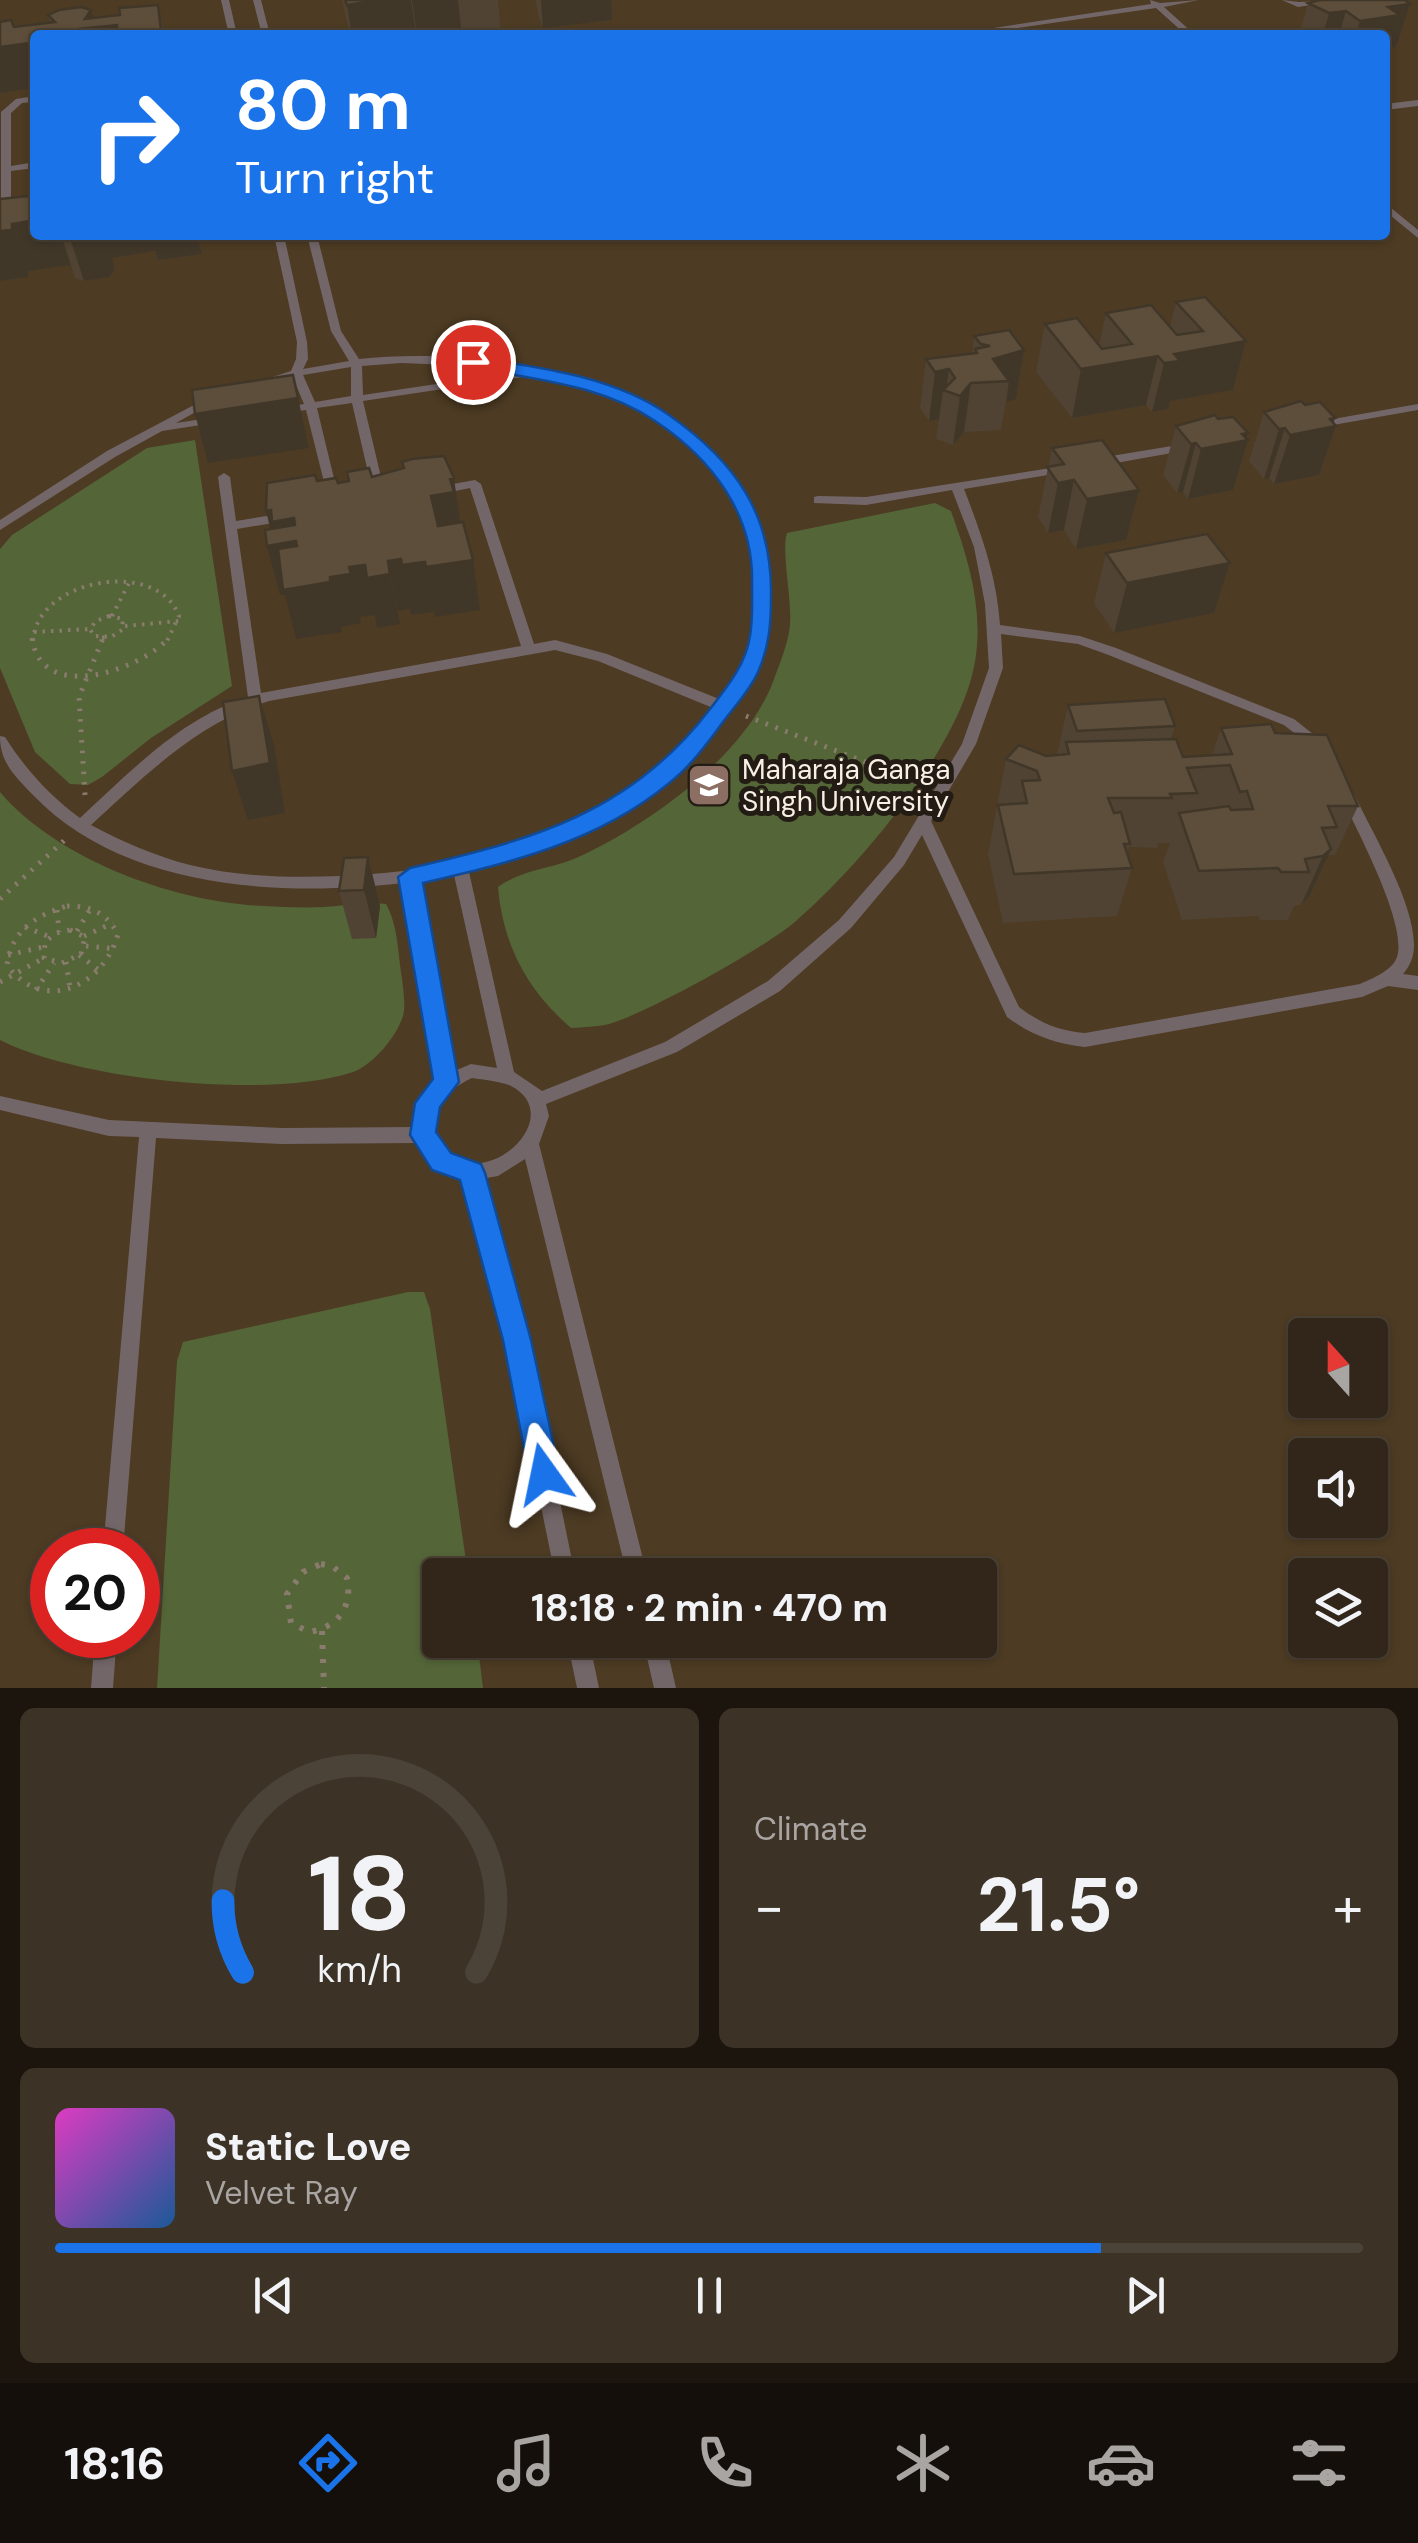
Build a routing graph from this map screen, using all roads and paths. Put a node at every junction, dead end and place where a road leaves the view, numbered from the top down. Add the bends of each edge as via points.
1 (225, 0) edge
2 (256, 0) edge
3 (1195, 0) edge
4 (1286, 0) edge
5 (1341, 0) edge
6 (1155, 3) edge
7 (232, 30) edge
8 (265, 30) edge
9 (984, 30) edge
10 (1185, 30) edge
11 (30, 99) edge
12 (1418, 103) edge
13 (1390, 107) edge
14 (30, 166) edge
15 (8, 169) junction
16 (1390, 210) edge
17 (30, 235) edge
18 (1418, 235) edge
19 (279, 240) edge
20 (313, 240) edge
21 (356, 363) junction
22 (296, 372) junction
23 (537, 372) junction
24 (244, 388) edge
25 (228, 393) edge
26 (356, 399) junction
27 (311, 406) junction
28 (1418, 407) edge
29 (272, 412) edge
30 (232, 418) edge
31 (1303, 427) edge
32 (154, 430) junction
33 (1208, 444) edge
34 (1092, 464) edge
35 (1073, 467) edge
36 (224, 478) dead end
37 (956, 487) junction
38 (418, 494) edge
39 (400, 497) edge
40 (381, 500) junction
41 (818, 500) dead end
42 (366, 503) edge
43 (336, 508) edge
44 (301, 514) edge
45 (0, 526) edge
46 (232, 526) junction
47 (130, 581) junction
48 (112, 616) junction
49 (179, 621) junction
50 (125, 626) junction
51 (994, 629) junction
52 (90, 630) junction
53 (32, 632) junction
54 (103, 638) junction
55 (528, 647) junction
56 (86, 677) junction
57 (256, 699) junction
58 (725, 707) junction
59 (0, 741) edge
60 (1334, 764) edge
61 (1342, 781) edge
62 (917, 782) dead end
63 (923, 820) junction
64 (84, 823) junction
65 (460, 868) junction
66 (410, 877) junction
67 (0, 898) edge
68 (92, 908) junction
69 (57, 909) junction
70 (114, 922) junction
71 (24, 926) junction
72 (77, 931) junction
73 (59, 932) junction
74 (84, 936) junction
75 (50, 937) junction
76 (86, 946) junction
77 (43, 948) junction
78 (116, 949) junction
79 (8, 954) junction
80 (79, 955) junction
81 (44, 958) junction
82 (66, 962) junction
83 (54, 963) junction
84 (100, 971) junction
85 (12, 976) junction
86 (1388, 980) junction
87 (0, 982) edge
88 (1415, 986) edge
89 (70, 988) junction
90 (36, 990) junction
91 (506, 1072) junction
92 (446, 1082) junction
93 (538, 1100) junction
94 (0, 1104) edge
95 (148, 1130) junction
96 (423, 1135) junction
97 (530, 1144) junction
98 (471, 1173) junction
99 (115, 1528) edge
100 (562, 1558) edge
101 (634, 1558) edge
102 (322, 1631) junction
103 (104, 1658) edge
104 (582, 1658) edge
105 (658, 1658) edge
106 (102, 1688) edge
107 (324, 1688) edge
108 (588, 1688) edge
109 (665, 1688) edge

1 - 7 lane
2 - 8 lane
3 - 6 lane
4 - 5 lane
6 - 9 lane
6 - 10 lane
11 - 15 lane via 6,112
12 - 13 lane
14 - 15 lane
15 - 17 lane via 6,224
16 - 18 lane
19 - 22 lane via 302,342
20 - 21 lane via 336,331
21 - 22 lane
21 - 23 lane via 448,359
21 - 26 lane
22 - 24 lane
22 - 27 lane
23 - 26 lane
23 - 58 lane via 605,390 662,417 740,495 762,567 763,622 755,657
25 - 32 lane
26 - 27 lane
26 - 40 lane
27 - 29 lane
27 - 43 lane
28 - 31 lane
30 - 32 lane
32 - 45 lane
33 - 34 lane
35 - 37 lane
36 - 46 lane
37 - 41 lane via 866,501
37 - 51 lane via 980,547
38 - 55 lane via 474,484
39 - 40 lane
40 - 42 lane
44 - 46 lane
46 - 57 lane
47 - 48 path
47 - 49 path via 172,597
47 - 53 path via 68,594 49,606
48 - 50 path
48 - 52 path
49 - 50 path
49 - 56 path via 155,656
50 - 54 path
51 - 60 lane via 1111,650 1289,722 1320,744
51 - 63 lane via 996,668 968,744
52 - 53 path
52 - 54 path
53 - 56 path via 33,653 44,665
54 - 56 path
55 - 57 lane
55 - 58 lane via 573,648
56 - 64 path via 78,719
57 - 64 lane via 198,725
58 - 62 path
58 - 65 lane via 693,748 618,808 565,834
59 - 64 lane via 40,795
61 - 86 lane via 1406,931 1405,957
63 - 86 lane via 1014,1012 1056,1038 1104,1037
63 - 93 lane via 899,861 846,924 774,986 671,1047
64 - 66 lane via 136,854 184,870 319,885
64 - 67 path
65 - 66 lane
65 - 91 lane
66 - 92 lane
68 - 69 path
68 - 70 path
68 - 72 path
69 - 71 path
69 - 73 path
70 - 74 path
70 - 78 path
71 - 75 path
71 - 79 path
72 - 73 path
72 - 74 path
73 - 75 path
74 - 76 path
75 - 77 path
76 - 78 path
76 - 80 path
77 - 79 path
77 - 81 path
78 - 84 path
79 - 85 path
80 - 82 path
80 - 84 path
81 - 83 path
81 - 85 path
82 - 83 path
82 - 89 path
83 - 90 path
84 - 89 path
85 - 87 path
85 - 90 path
86 - 88 lane
89 - 90 path
91 - 92 lane via 471,1071
91 - 93 lane
92 - 96 lane via 428,1103
93 - 97 lane via 540,1123
94 - 95 lane
95 - 96 lane
95 - 99 lane
96 - 98 lane via 442,1161
97 - 98 lane via 515,1160
97 - 101 lane
98 - 100 lane via 517,1340
102 - 102 path via 291,1623 285,1602 293,1580 321,1564 340,1570 350,1588 346,1610
102 - 107 path
103 - 106 lane
104 - 108 lane
105 - 109 lane

